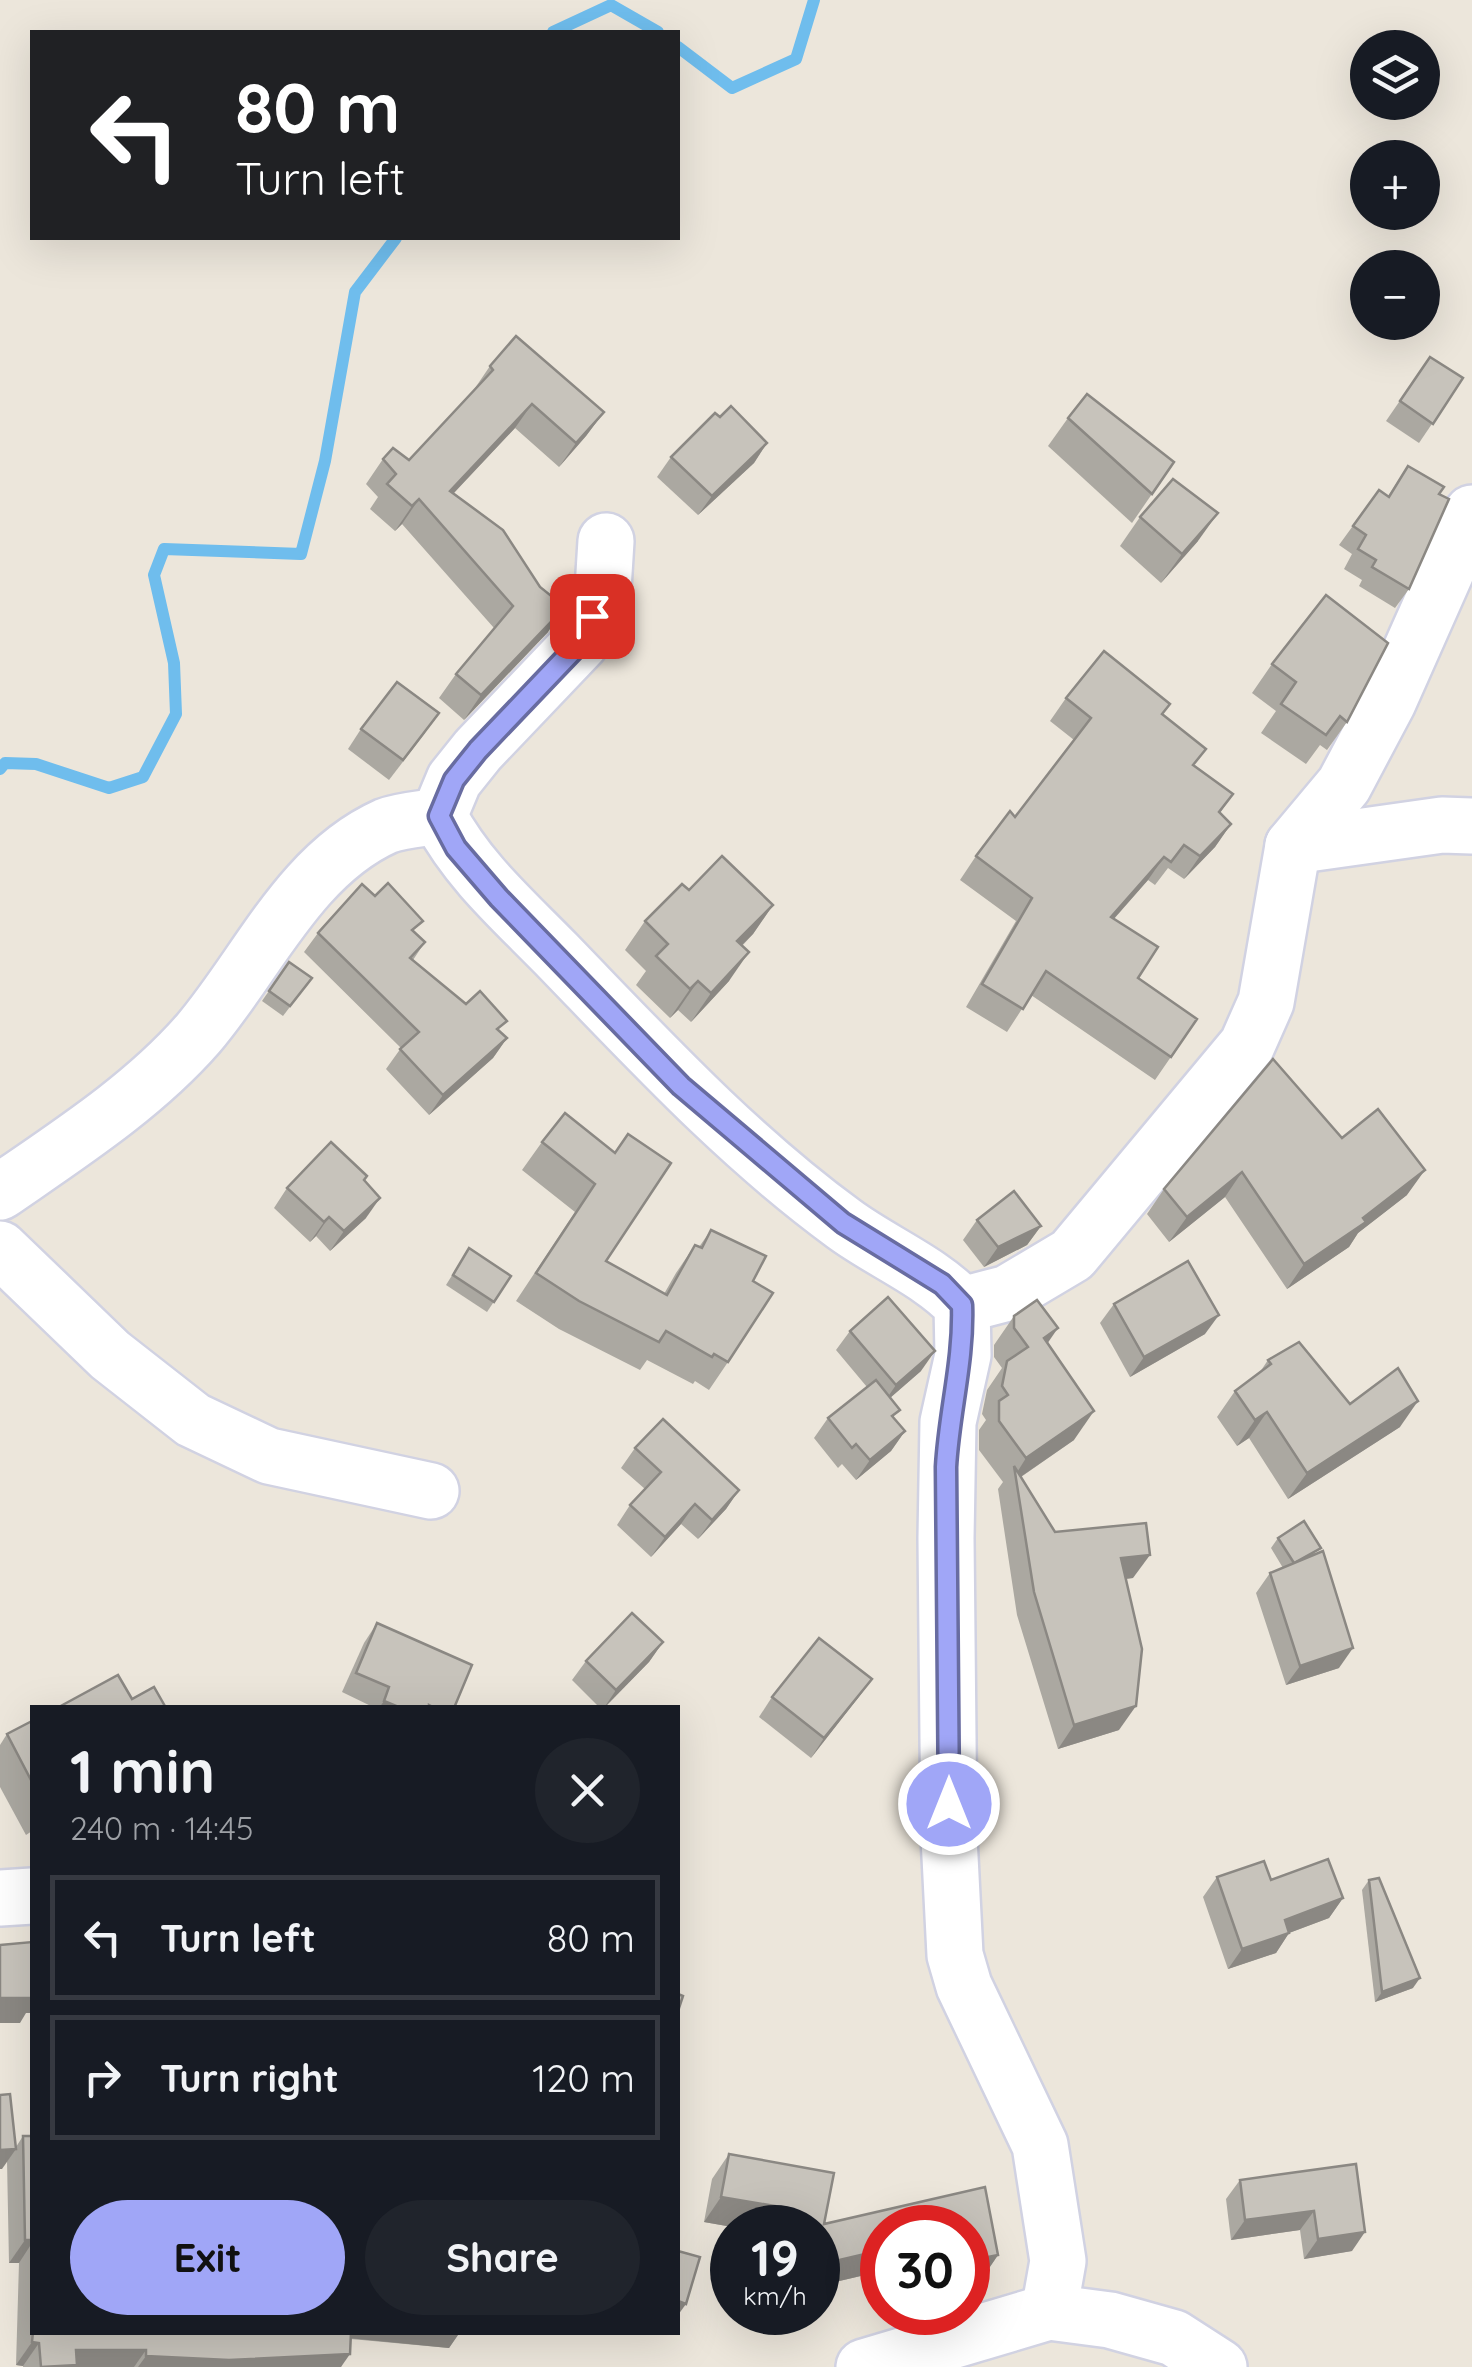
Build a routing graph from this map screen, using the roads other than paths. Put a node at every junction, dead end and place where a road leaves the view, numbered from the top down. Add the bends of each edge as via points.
1 (1472, 513) edge
2 (606, 541) dead end
3 (439, 816) junction
4 (1472, 826) edge
5 (1294, 846) junction
6 (0, 1192) edge
7 (0, 1249) edge
8 (962, 1305) junction
9 (431, 1491) dead end
10 (30, 1896) edge
11 (0, 1898) edge
12 (1049, 2312) junction
13 (864, 2367) edge
14 (1219, 2367) edge

1 - 5 street via 1344,785
2 - 3 street via 603,589 581,642 478,750 454,780
3 - 6 street via 389,825 348,848 284,915 196,1036 94,1124
3 - 8 street via 456,848 499,898 681,1086 843,1223 942,1284
4 - 5 street
5 - 8 street via 1266,1002 1247,1044 1072,1255 1008,1294
7 - 9 street via 110,1355 194,1420 269,1456
8 - 12 street via 963,1356 948,1422 946,1538 955,1955 1040,2145 1058,2261
10 - 11 street
12 - 13 street
12 - 14 street via 1174,2338

